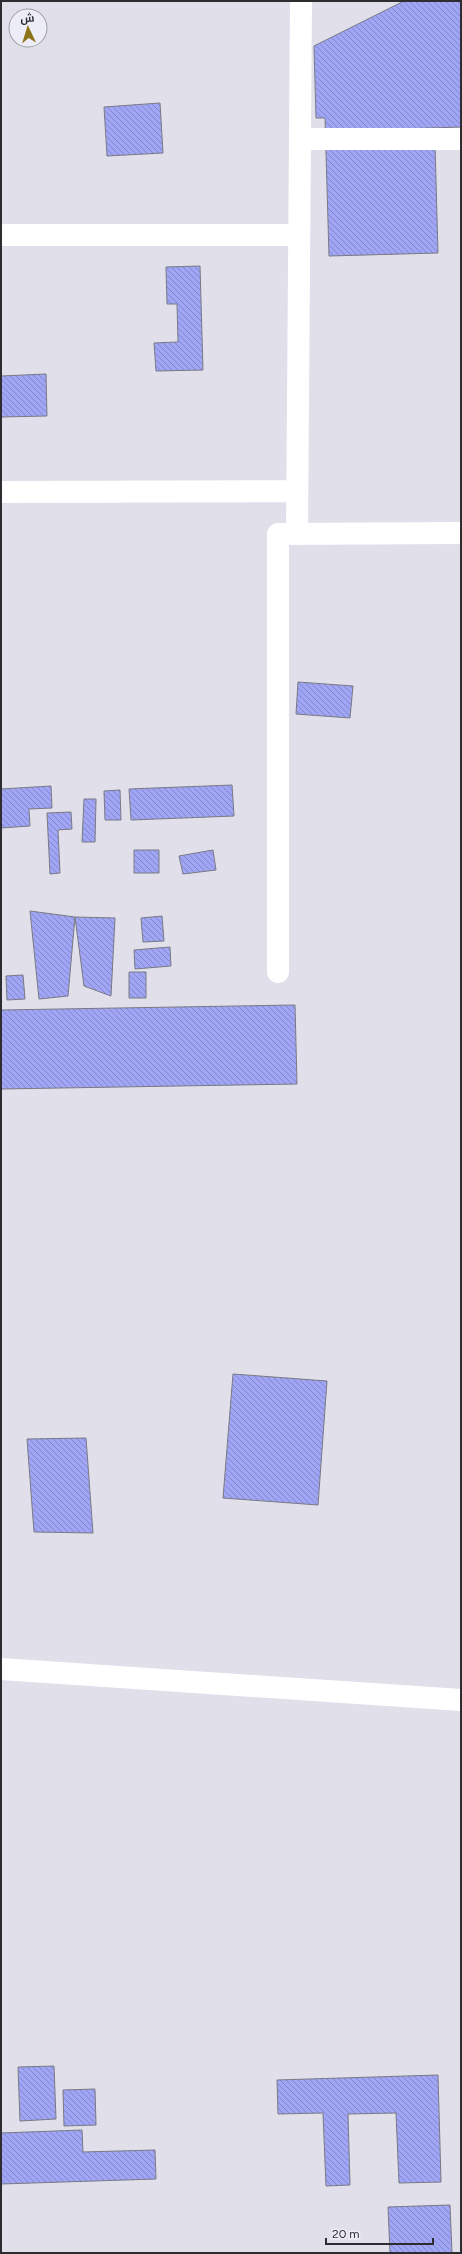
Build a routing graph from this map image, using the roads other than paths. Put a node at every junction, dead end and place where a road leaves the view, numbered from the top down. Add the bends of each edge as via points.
1 (301, 1) edge
2 (300, 139) junction
3 (461, 139) edge
4 (1, 234) edge
5 (299, 235) junction
6 (297, 491) junction
7 (1, 492) edge
8 (461, 533) edge
9 (296, 534) junction
10 (278, 972) dead end
11 (1, 1669) edge
12 (461, 1700) edge

1 - 2 street
2 - 3 street
2 - 5 street
4 - 5 street
5 - 6 street
6 - 7 street
6 - 9 street
8 - 9 street
9 - 10 street via 278,534
11 - 12 street

